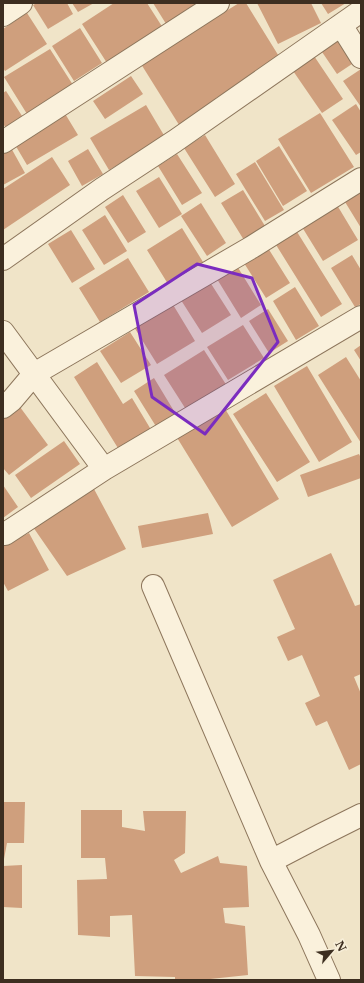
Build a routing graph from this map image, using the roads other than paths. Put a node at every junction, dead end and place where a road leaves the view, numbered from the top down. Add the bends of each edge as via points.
1 (21, 3) edge
2 (218, 3) edge
3 (361, 11) edge
4 (3, 15) edge
5 (341, 25) junction
6 (361, 57) edge
7 (3, 142) edge
8 (361, 179) edge
9 (3, 259) edge
10 (361, 316) edge
11 (3, 332) edge
12 (34, 374) junction
13 (3, 407) edge
14 (104, 469) junction
15 (5, 534) dead end
16 (153, 586) dead end
17 (361, 815) edge
18 (271, 861) junction
19 (329, 980) edge

1 - 4 street
2 - 7 street
3 - 5 street
5 - 6 street
5 - 9 street via 175,141 102,188
8 - 12 street via 252,247
10 - 14 street
11 - 12 street
12 - 13 street
12 - 14 street
14 - 15 street
16 - 18 street
17 - 18 street
18 - 19 street

